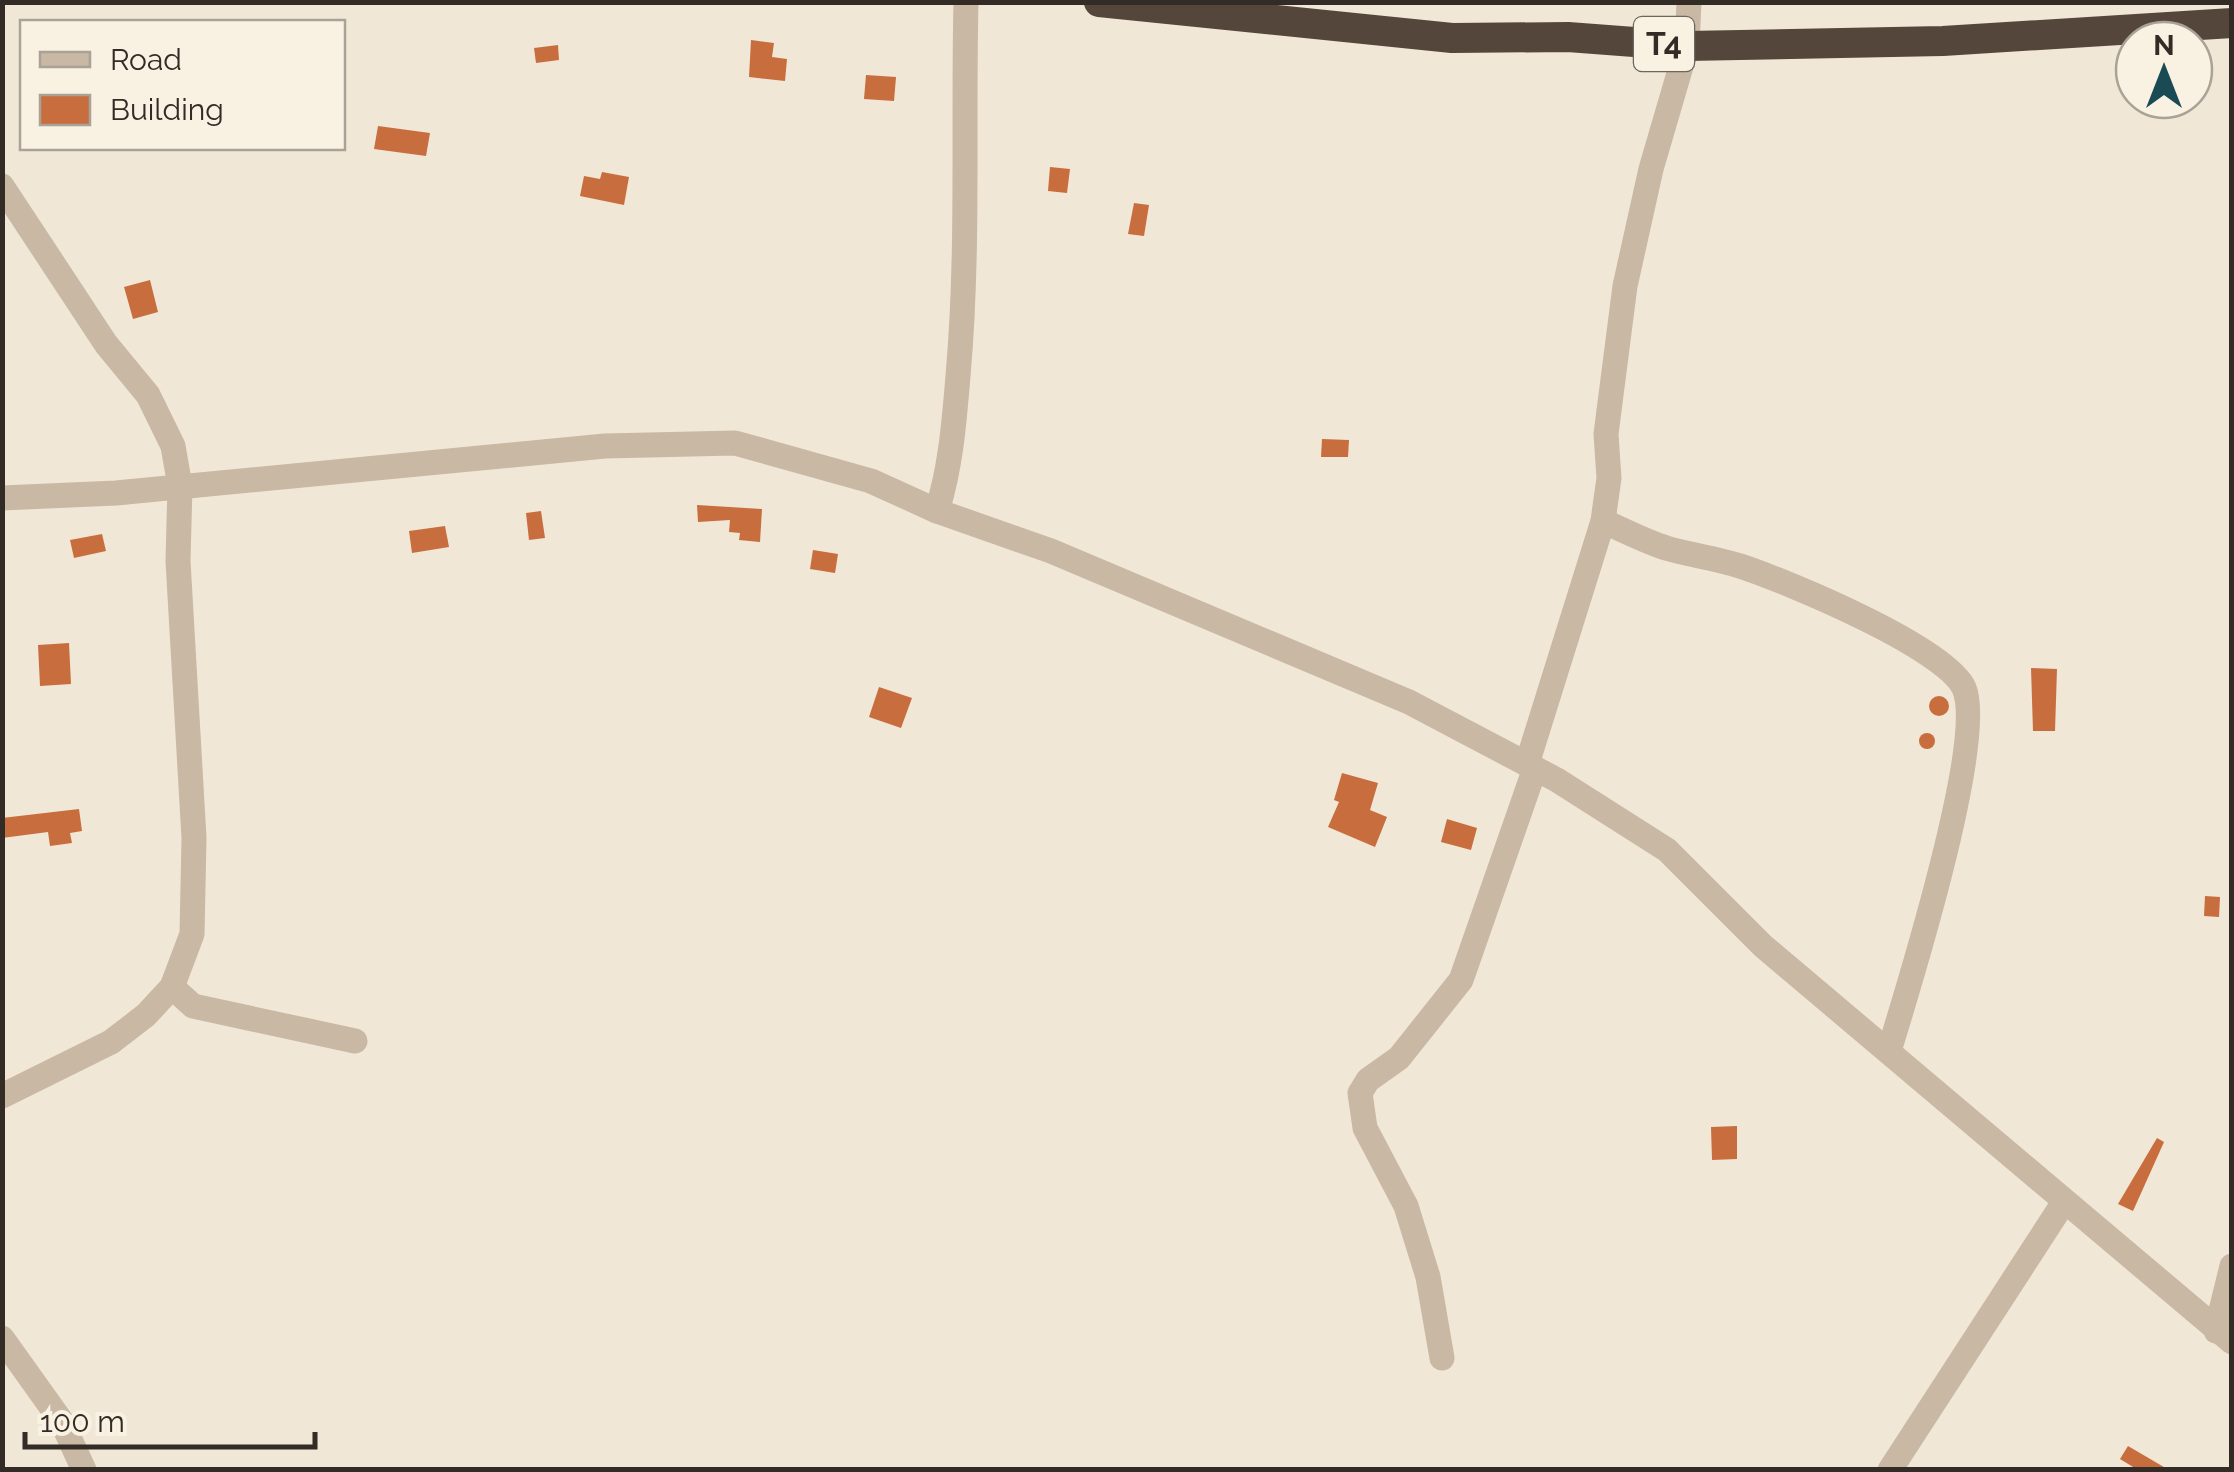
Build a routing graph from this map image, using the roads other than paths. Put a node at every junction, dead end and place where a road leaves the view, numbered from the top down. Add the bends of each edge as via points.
1 (966, 2) edge
2 (1099, 2) edge
3 (1689, 2) edge
4 (2232, 23) edge
5 (1687, 46) junction
6 (2, 186) edge
7 (180, 486) junction
8 (2, 498) edge
9 (937, 511) junction
10 (1603, 521) junction
11 (1531, 766) junction
12 (172, 987) junction
13 (356, 1042) dead end
14 (1889, 1051) junction
15 (2, 1096) edge
16 (2064, 1202) junction
17 (2232, 1266) edge
18 (2224, 1336) edge
19 (2, 1338) edge
20 (1442, 1358) dead end
21 (84, 1470) edge
22 (1890, 1470) edge

1 - 9 street via 967,281 950,473
2 - 5 highway, T4 via 1452,38
3 - 5 street
4 - 5 highway, T4 via 1943,41
5 - 10 street via 1625,286 1606,434 1610,478
6 - 7 street via 106,344 148,394 173,446
7 - 8 street
7 - 9 street via 605,446 735,443 872,481
7 - 12 street via 194,838 192,934
9 - 11 street via 1051,551 1409,702
10 - 11 street
10 - 14 street via 1665,548 1744,567 1903,636 1939,659 1964,688 1969,716 1961,772
11 - 14 street via 1668,850 1764,946
11 - 20 street via 1461,980 1411,1045 1360,1093 1365,1128 1406,1206 1428,1277
12 - 13 street via 193,1006
12 - 15 street via 111,1042
14 - 16 street
16 - 18 street
16 - 22 street
17 - 18 street
19 - 21 street via 62,1422

